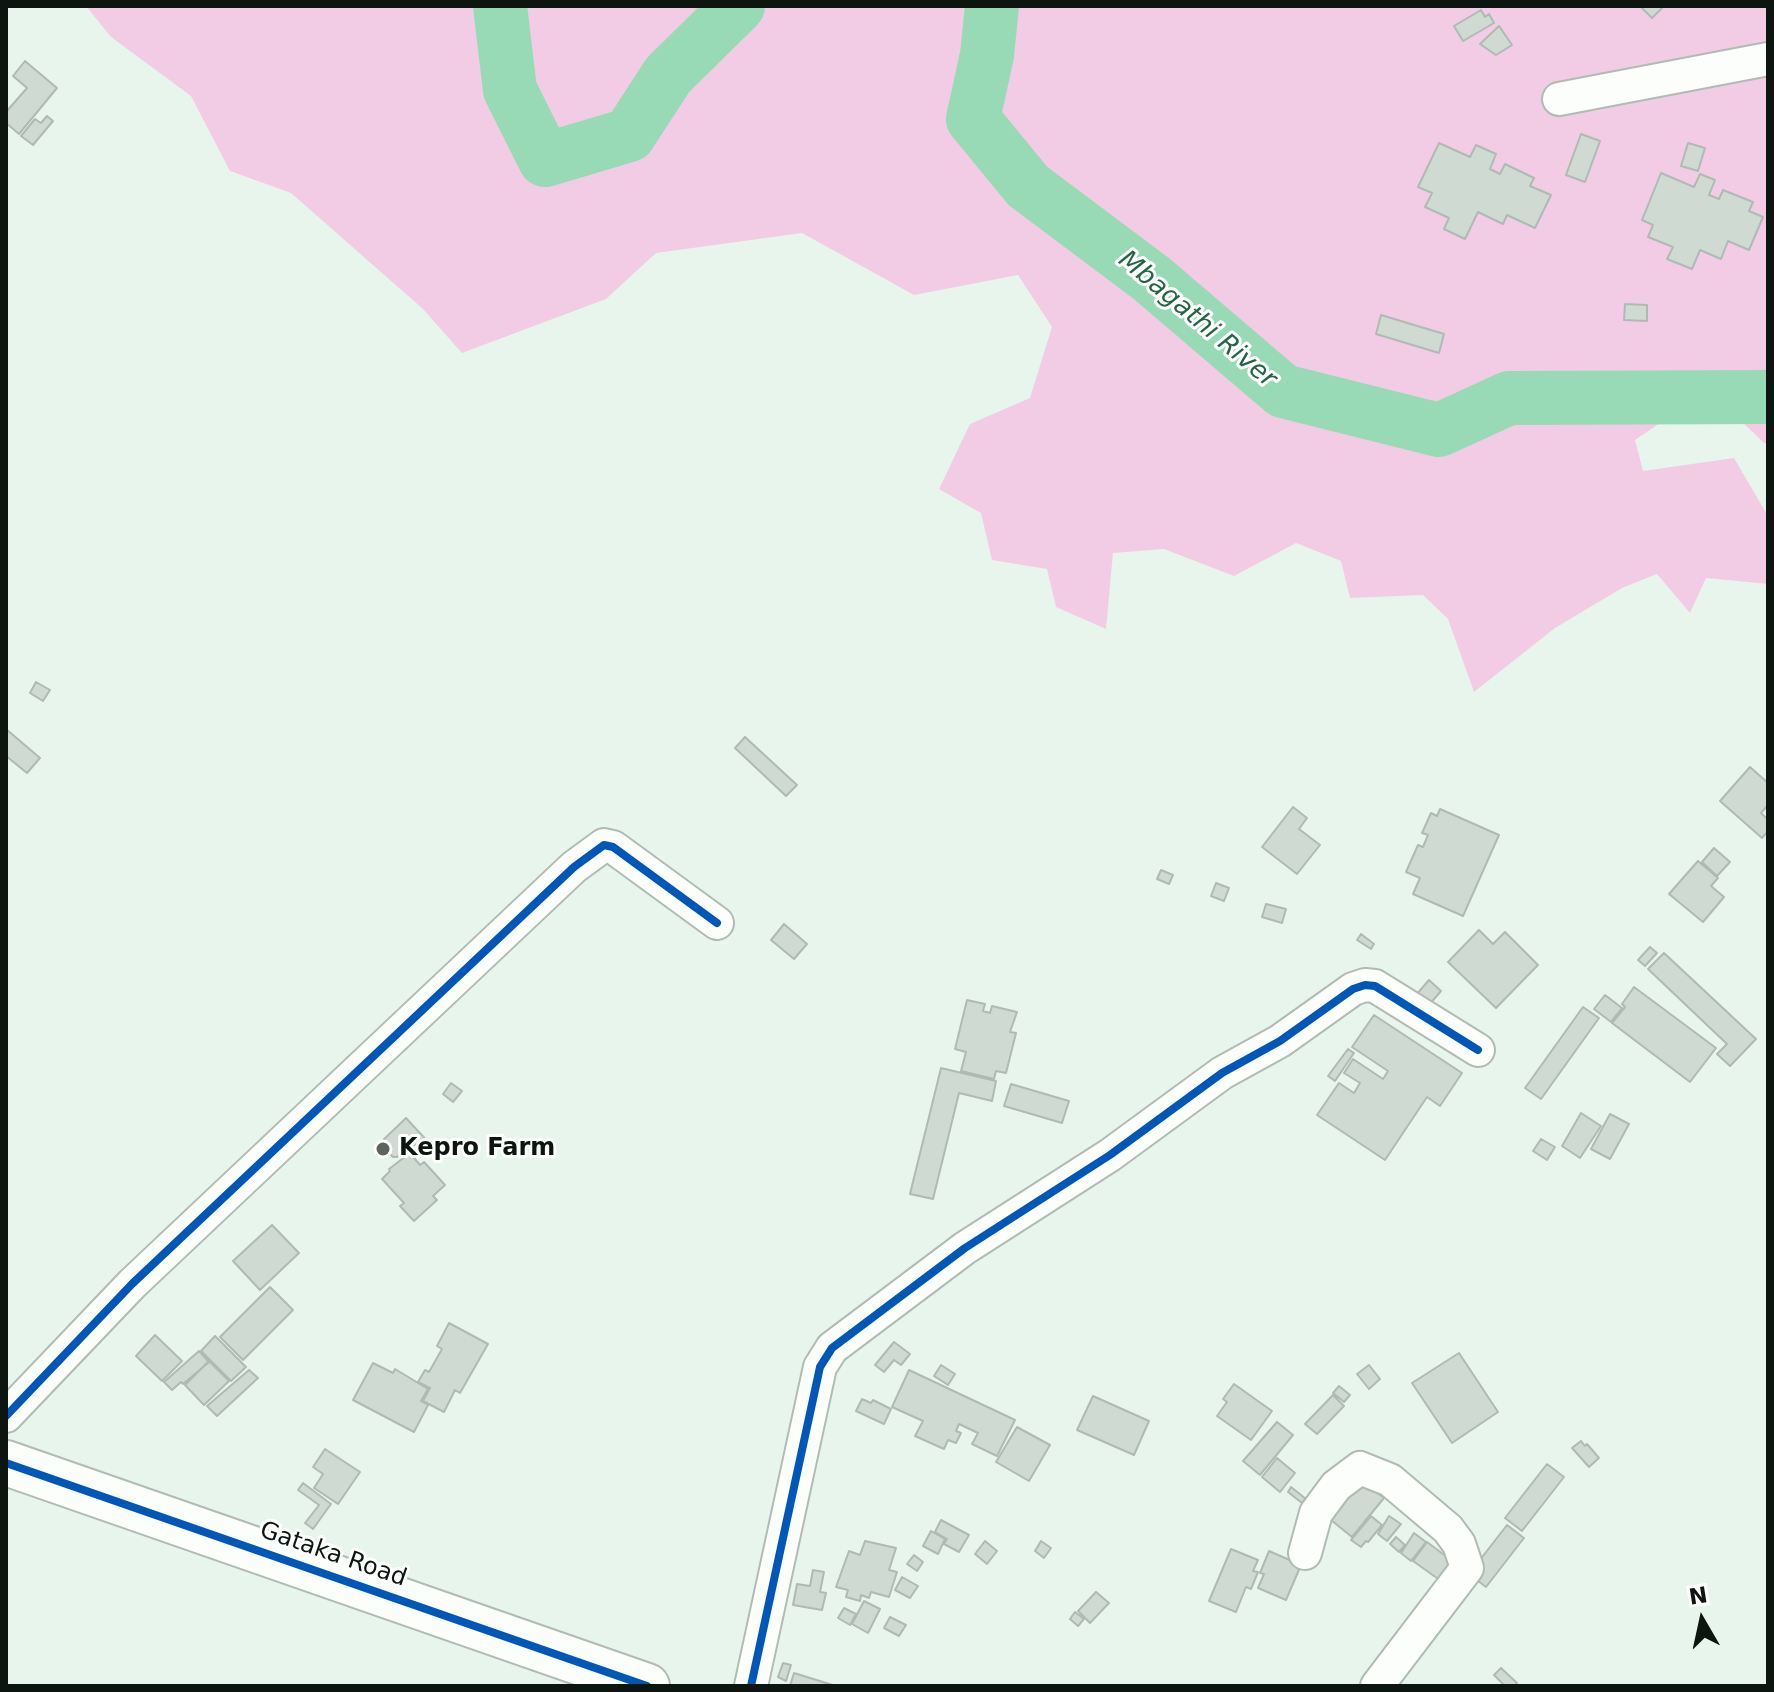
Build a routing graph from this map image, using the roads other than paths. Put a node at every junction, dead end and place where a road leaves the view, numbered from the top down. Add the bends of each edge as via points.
1 (1768, 59) edge
2 (1559, 99) dead end
3 (717, 923) dead end
4 (1478, 1050) dead end
5 (6, 1416) edge
6 (6, 1463) edge
7 (1305, 1553) dead end
8 (647, 1686) edge
9 (751, 1686) edge
10 (1377, 1686) edge

1 - 2 street
3 - 5 street via 604,845 574,867 132,1284
4 - 9 street via 1375,986 1353,989 965,1248 832,1348 820,1367
6 - 8 street, Gataka Road
7 - 10 street via 1316,1513 1336,1486 1360,1468 1390,1480 1459,1544 1467,1568

